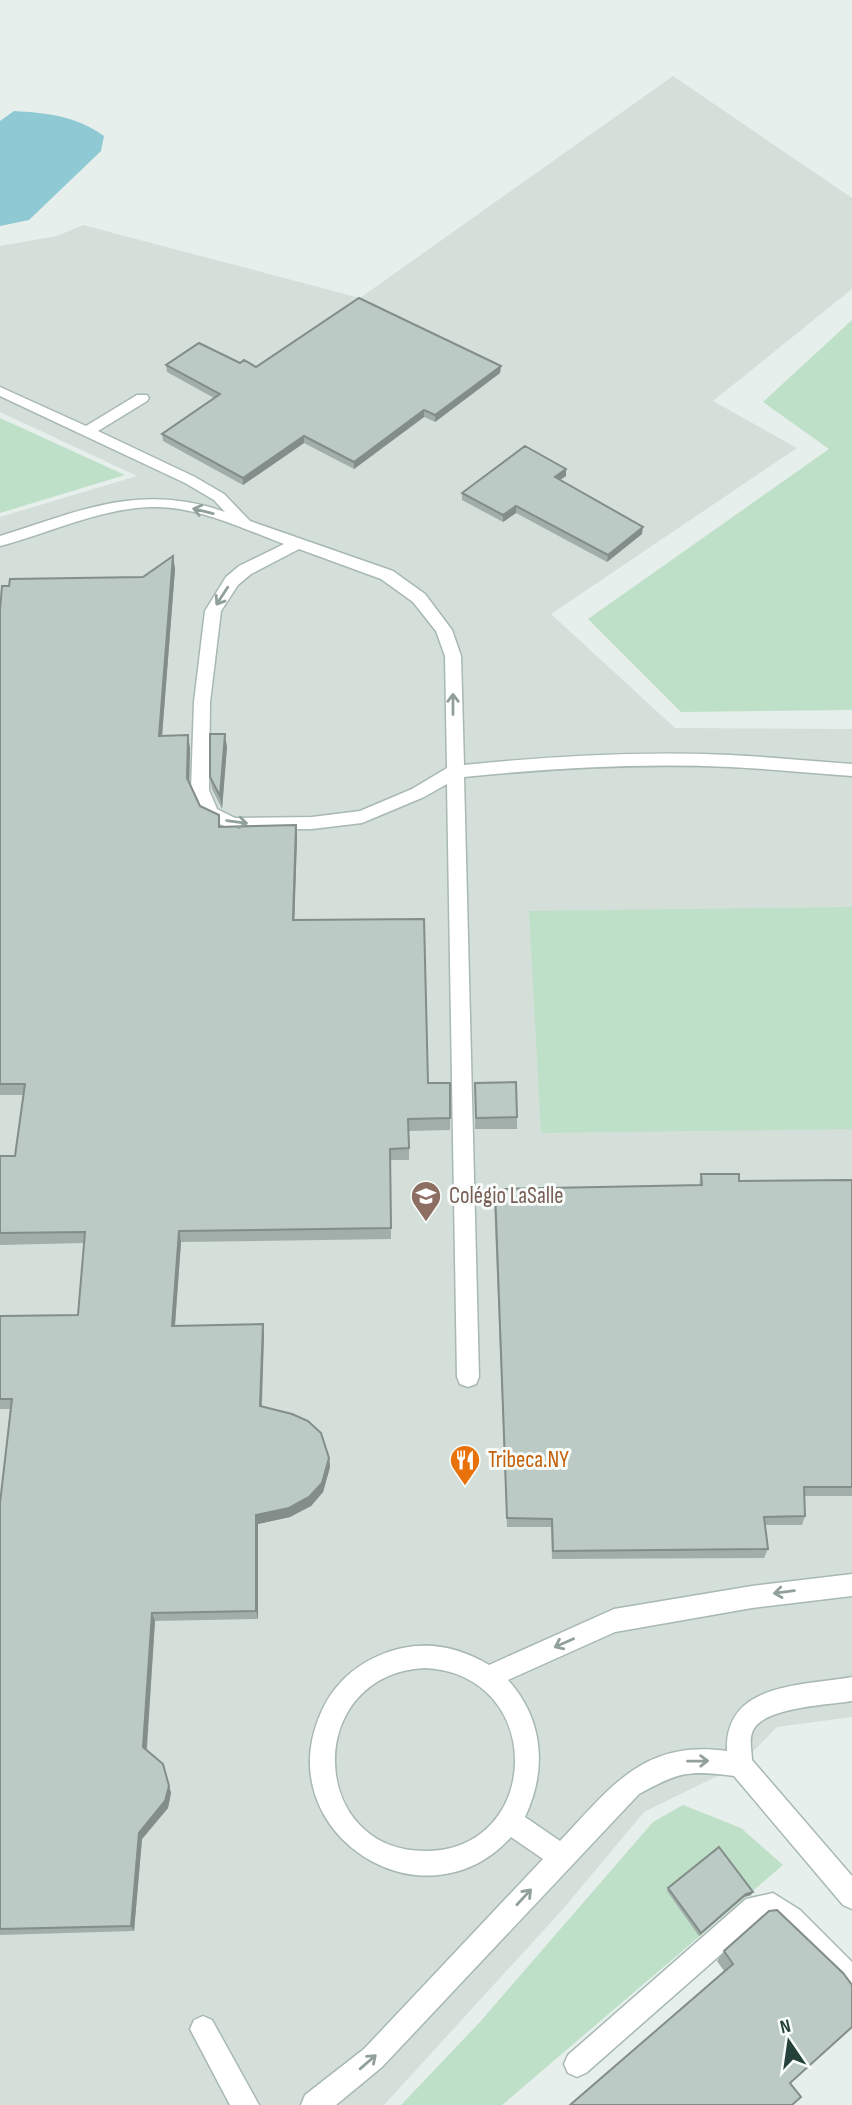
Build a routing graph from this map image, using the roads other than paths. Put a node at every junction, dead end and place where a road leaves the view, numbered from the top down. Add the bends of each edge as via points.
1 (0, 391) edge
2 (142, 398) dead end
3 (86, 432) junction
4 (247, 526) junction
5 (0, 541) edge
6 (297, 544) junction
7 (852, 770) edge
8 (453, 772) junction
9 (467, 1377) dead end
10 (852, 1585) edge
11 (489, 1677) junction
12 (852, 1689) edge
13 (740, 1765) junction
14 (508, 1820) junction
15 (561, 1857) junction
16 (852, 1896) edge
17 (852, 1980) edge
18 (203, 2029) dead end
19 (577, 2064) dead end
20 (244, 2105) edge
21 (315, 2105) edge

1 - 3 lane
2 - 3 lane
3 - 4 lane via 219,497
4 -> 5 lane via 210,512 152,502 108,508
4 - 6 lane
8 -> 6 lane via 453,656 444,630 419,598 387,575
6 -> 8 lane via 245,570 213,611 202,702 200,790 210,813 235,824 362,817
7 - 8 lane via 632,760
8 - 9 lane
10 -> 11 lane via 614,1621
11 - 14 lane via 510,1699 523,1724 528,1752 526,1780
11 - 14 lane via 462,1662 433,1654 403,1657 374,1669 350,1689 332,1714 324,1742 323,1772 330,1801 345,1826 367,1846 393,1860 423,1865 451,1861 478,1850
12 - 13 lane via 776,1701 753,1710 741,1727
15 -> 13 lane via 640,1779 672,1763 704,1760
13 - 16 lane
14 - 15 lane
21 -> 15 lane via 373,2058
17 - 19 lane via 791,1919 773,1906 755,1908
18 - 20 lane

